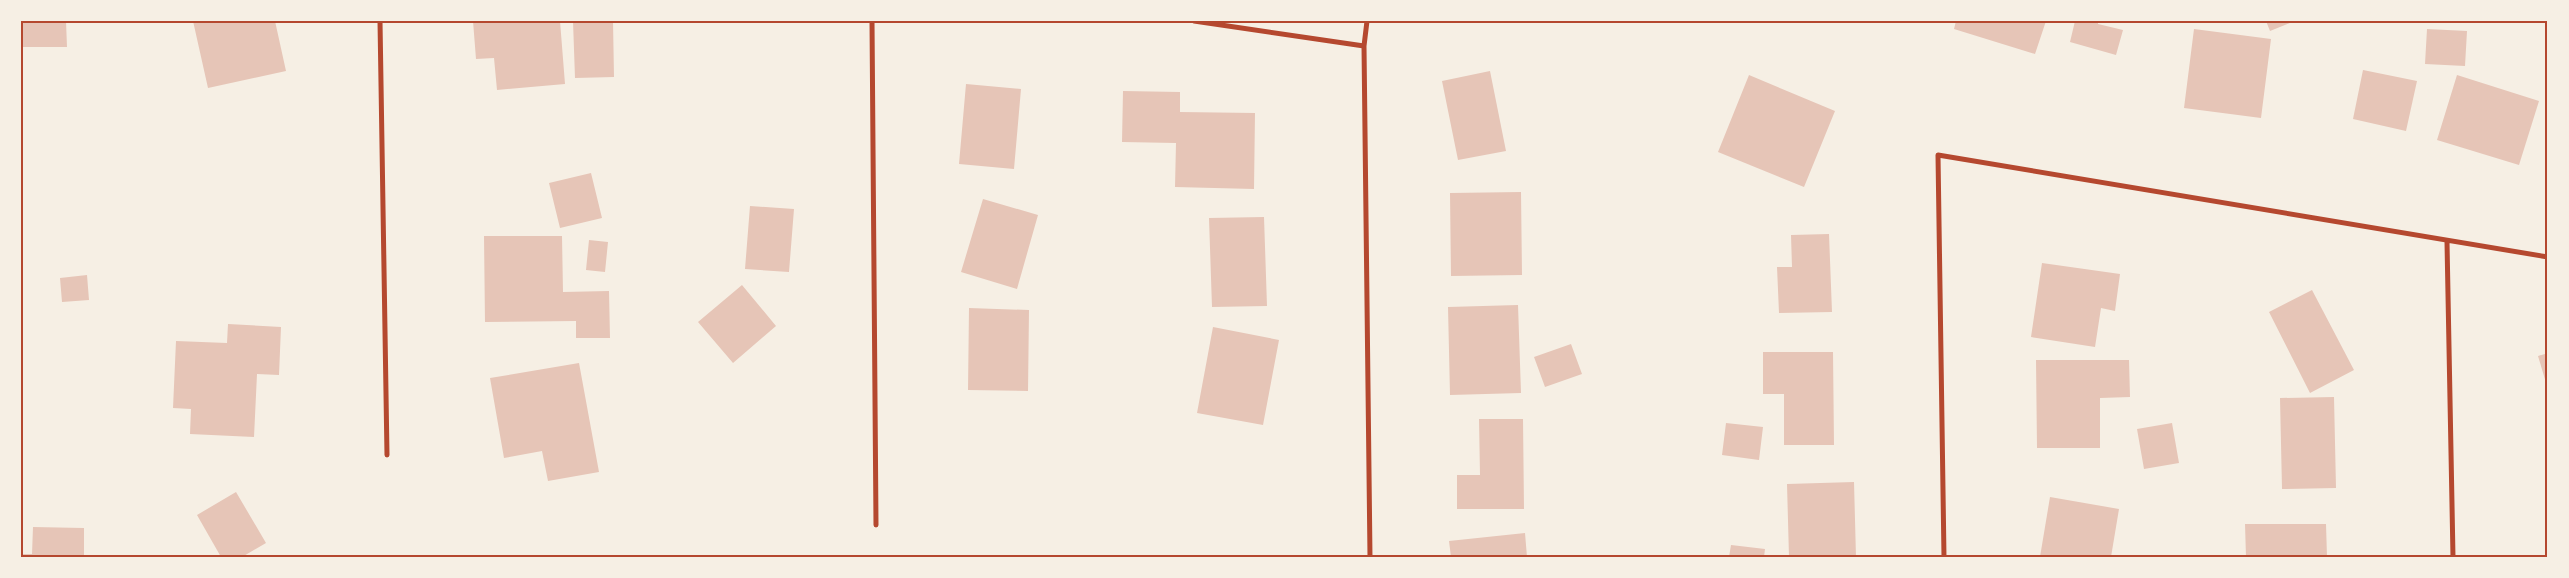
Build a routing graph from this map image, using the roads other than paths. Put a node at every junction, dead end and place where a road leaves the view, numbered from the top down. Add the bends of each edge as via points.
1 (380, 21) edge
2 (872, 21) edge
3 (1194, 21) edge
4 (1367, 21) edge
5 (1364, 46) junction
6 (2447, 242) junction
7 (2548, 257) edge
8 (387, 455) dead end
9 (876, 525) dead end
10 (1370, 557) edge
11 (1944, 557) edge
12 (2453, 557) edge

1 - 8 street
2 - 9 street
3 - 5 street
4 - 5 street
5 - 10 street
6 - 7 street
6 - 11 street via 1938,155
6 - 12 street

